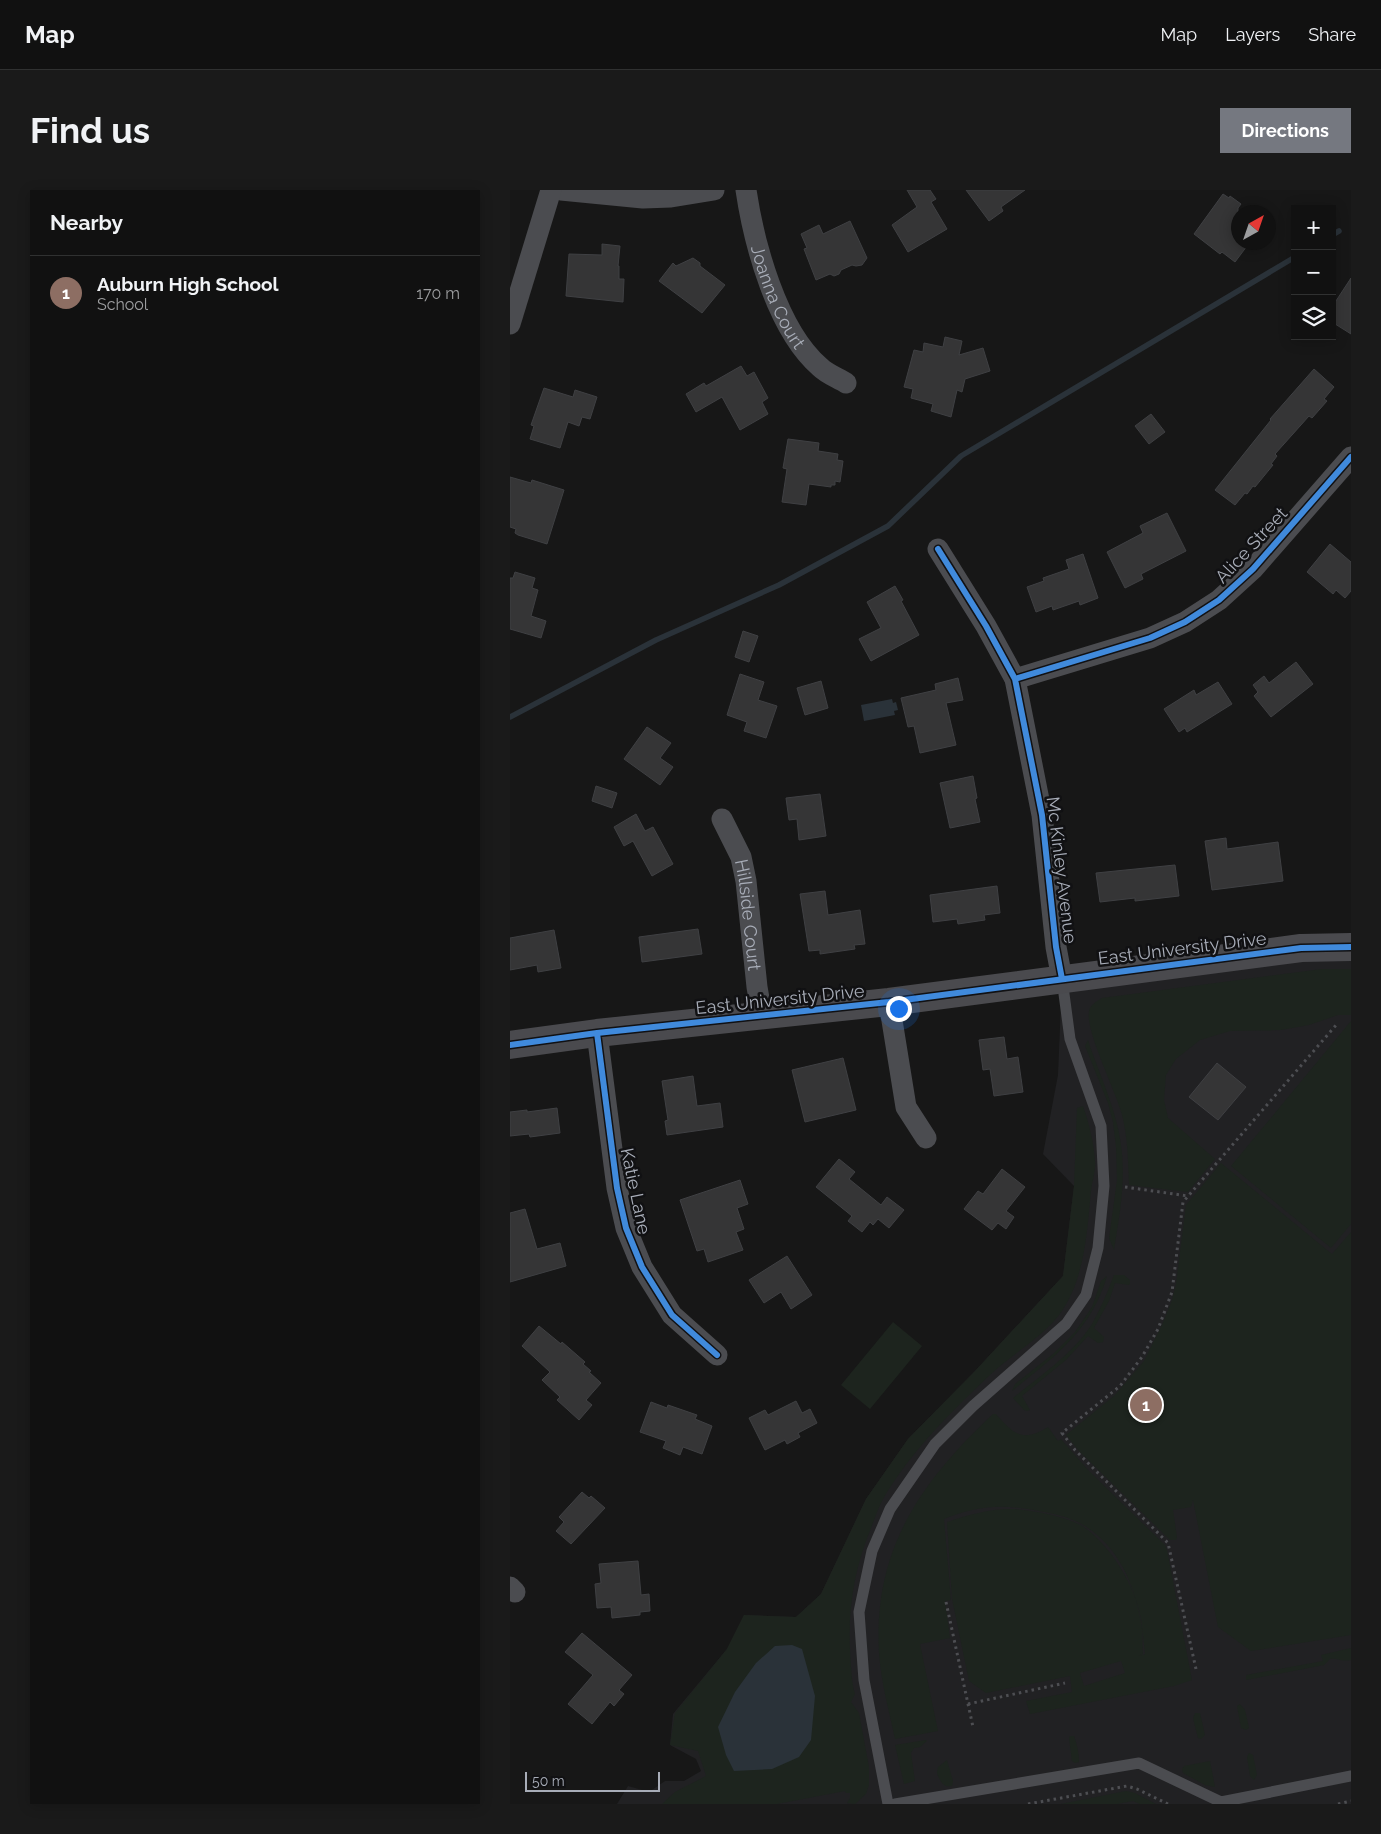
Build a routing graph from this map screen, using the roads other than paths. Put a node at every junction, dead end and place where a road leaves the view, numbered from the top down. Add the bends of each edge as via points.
1 (551, 190) edge
2 (561, 190) edge
3 (714, 190) edge
4 (746, 190) edge
5 (510, 324) edge
6 (846, 383) dead end
7 (1349, 463) edge
8 (938, 549) dead end
9 (1015, 679) junction
10 (722, 819) dead end
11 (1351, 947) edge
12 (1062, 979) junction
13 (889, 1002) junction
14 (762, 1016) junction
15 (597, 1033) junction
16 (510, 1045) edge
17 (926, 1138) dead end
18 (717, 1355) dead end
19 (1351, 1776) edge
20 (888, 1804) edge
21 (895, 1804) edge

1 - 5 street
2 - 3 street via 643,198
4 - 6 street, Joanna Court via 751,226 776,302 797,341 820,368
7 - 9 street, Alice Street via 1253,569 1219,600 1185,622 1150,638
8 - 9 street, Mc Kinley Avenue
9 - 12 street, Mc Kinley Avenue via 1042,815
10 - 14 street, Hillside Court via 741,857 746,881
11 - 12 main road, East University Drive via 1301,948
12 - 13 main road, East University Drive
12 - 20 lane via 1070,1039 1101,1126 1104,1186 1098,1248 1086,1295 1066,1324 935,1444 890,1510 872,1551 859,1612 864,1680
13 - 14 main road, East University Drive
13 - 17 street via 906,1107
14 - 15 main road, East University Drive
15 - 16 main road, East University Drive
15 - 18 street, Katie Lane via 617,1188 626,1228 642,1267 672,1315
19 - 21 lane via 1221,1802 1139,1763

